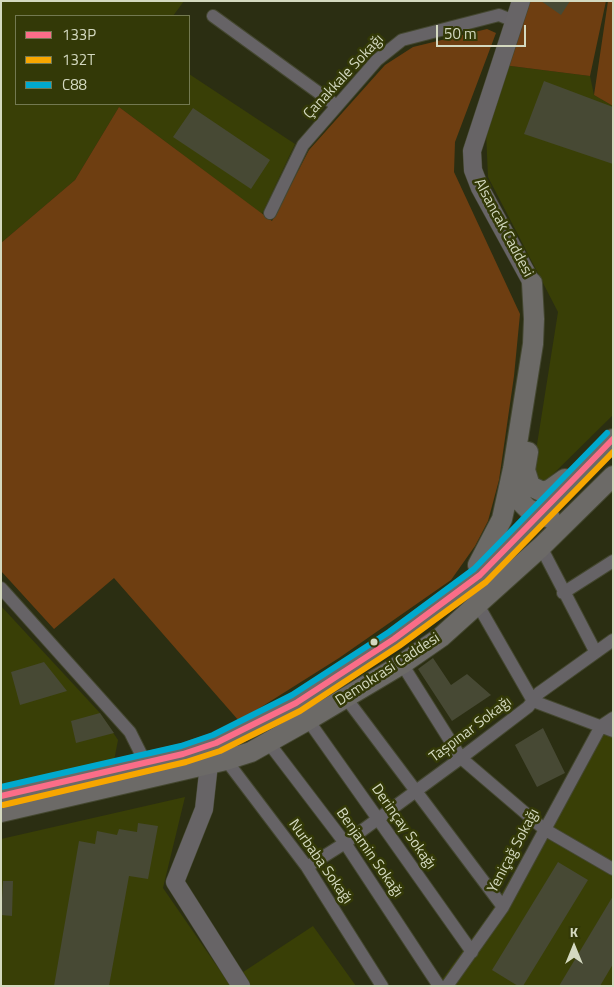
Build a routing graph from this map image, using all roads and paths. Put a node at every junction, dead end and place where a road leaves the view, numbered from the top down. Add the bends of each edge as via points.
1 (522, 1) edge
2 (213, 16) dead end
3 (514, 21) junction
4 (337, 106) junction
5 (270, 213) dead end
6 (532, 283) junction
7 (613, 439) edge
8 (593, 458) junction
9 (514, 470) junction
10 (613, 476) edge
11 (538, 514) junction
12 (573, 515) junction
13 (542, 547) junction
14 (613, 561) edge
15 (1, 588) edge
16 (463, 589) junction
17 (563, 593) junction
18 (478, 605) junction
19 (613, 640) edge
20 (595, 651) junction
21 (402, 664) junction
22 (346, 698) junction
23 (533, 701) junction
24 (613, 718) edge
25 (308, 720) junction
26 (607, 729) edge
27 (268, 742) junction
28 (461, 758) junction
29 (145, 762) junction
30 (218, 762) junction
31 (162, 774) junction
32 (416, 791) junction
33 (1, 796) edge
34 (1, 812) edge
35 (377, 819) junction
36 (1, 823) edge
37 (544, 829) junction
38 (345, 843) junction
39 (307, 867) junction
40 (613, 869) edge
41 (503, 907) junction
42 (472, 952) junction
43 (242, 986) edge
44 (382, 986) edge
45 (439, 986) edge
46 (447, 986) edge

1 - 3 street, Alsancak Caddesi
2 - 4 street
3 - 4 street, Çanakkale Sokağı via 499,15 402,40 377,60
3 - 6 street, Alsancak Caddesi via 472,151 473,170
4 - 5 street, Çanakkale Sokağı via 303,145
6 - 8 main road via 545,317 526,480 543,492
6 - 9 main road via 533,344
7 - 8 main road, Demokrasi Caddesi
8 - 11 main road, Demokrasi Caddesi
9 - 11 main road via 515,492 519,500
9 - 16 main road via 502,520
10 - 12 main road, Demokrasi Caddesi
11 - 12 main road via 561,518
11 - 16 main road, Demokrasi Caddesi
12 - 13 main road, Demokrasi Caddesi
13 - 17 street
13 - 18 main road, Demokrasi Caddesi
14 - 17 street
15 - 29 street via 130,732
16 - 29 main road, Demokrasi Caddesi via 350,669 255,726 183,754
17 - 20 street
18 - 21 main road, Demokrasi Caddesi via 441,637
18 - 23 street
19 - 20 street, Taşpınar Sokağı
20 - 23 street, Taşpınar Sokağı
21 - 22 main road, Demokrasi Caddesi
21 - 28 street
22 - 25 main road, Demokrasi Caddesi
22 - 32 street
23 - 26 street
23 - 28 street, Taşpınar Sokağı
24 - 26 street
25 - 27 main road, Demokrasi Caddesi
25 - 35 street, Derinçay Sokağı
26 - 37 street, Yeniçağ Sokağı
27 - 30 main road, Demokrasi Caddesi
27 - 38 street, Benjamin Sokağı
28 - 32 street, Taşpınar Sokağı
28 - 37 street
29 - 31 main road via 159,767
29 - 33 main road, Demokrasi Caddesi
30 - 31 main road, Demokrasi Caddesi
30 - 39 street, Nurbaba Sokağı
30 - 43 street via 204,809 175,882
31 - 34 main road, Demokrasi Caddesi
31 - 36 main road via 155,788
32 - 35 street, Taşpınar Sokağı
32 - 41 street
35 - 38 street, Taşpınar Sokağı
35 - 42 street, Derinçay Sokağı
37 - 40 street
37 - 41 street, Yeniçağ Sokağı
38 - 39 street, Taşpınar Sokağı
38 - 45 street, Benjamin Sokağı
39 - 44 street, Nurbaba Sokağı
41 - 42 street, Yeniçağ Sokağı
42 - 46 street, Yeniçağ Sokağı

